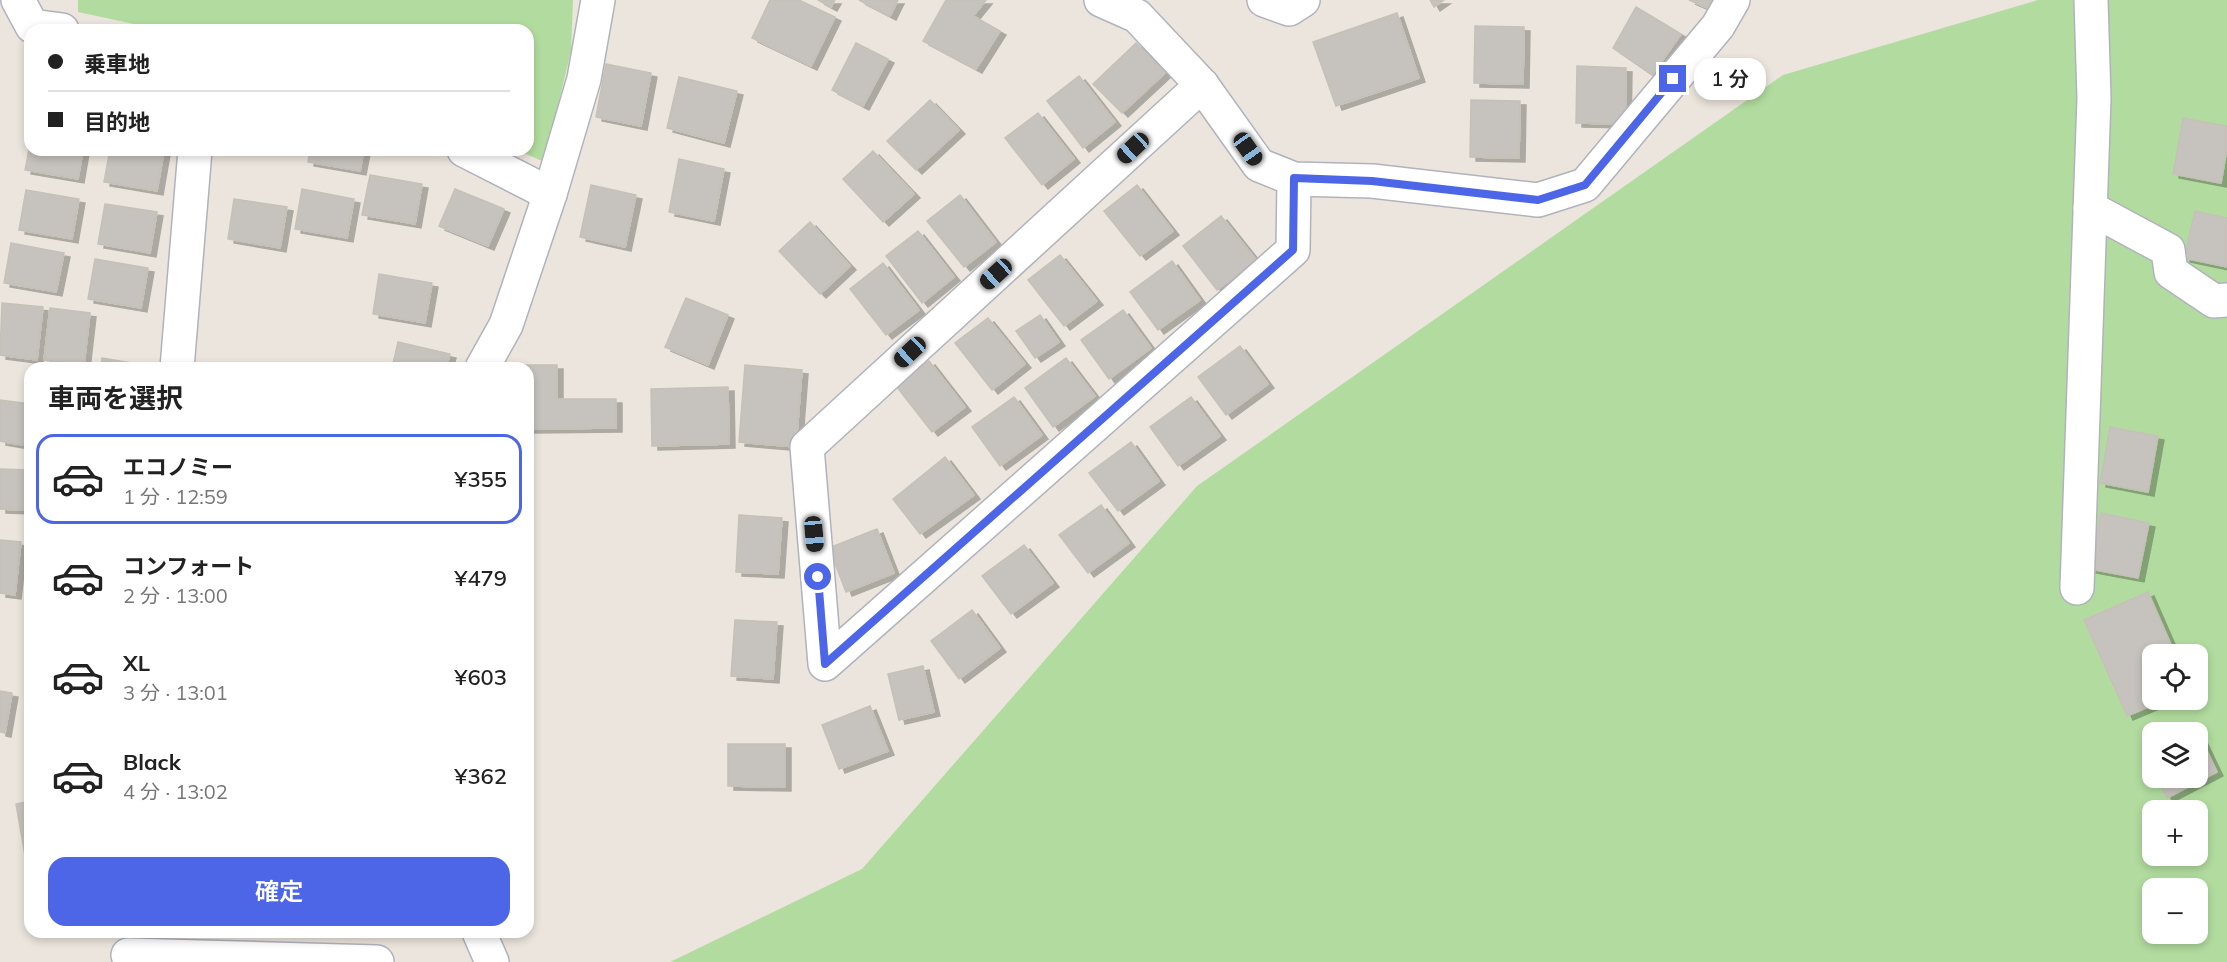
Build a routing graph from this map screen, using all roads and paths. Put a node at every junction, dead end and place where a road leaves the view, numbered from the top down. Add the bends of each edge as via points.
1 (18, 0) edge
2 (598, 0) edge
3 (1101, 0) edge
4 (1264, 0) edge
5 (1303, 0) edge
6 (1733, 0) edge
7 (2091, 0) edge
8 (31, 24) edge
9 (1202, 85) junction
10 (195, 156) edge
11 (476, 156) edge
12 (1294, 178) junction
13 (550, 194) junction
14 (2090, 208) junction
15 (2227, 300) edge
16 (177, 362) edge
17 (485, 362) edge
18 (2077, 588) dead end
19 (482, 938) edge
20 (128, 949) edge
21 (377, 962) edge
22 (492, 962) edge

1 - 8 street
2 - 13 street via 584,79
3 - 9 street via 1137,16
4 - 5 street via 1289,9
6 - 12 street via 1718,26 1585,185 1538,200 1372,181
7 - 14 street via 2094,98
9 - 12 street via 1259,165
9 - 12 street via 807,447 825,664 1293,250
10 - 16 street
11 - 13 street
13 - 17 street via 506,325
14 - 15 street via 2168,250 2172,272 2214,301
14 - 18 street
19 - 22 street
20 - 21 street

